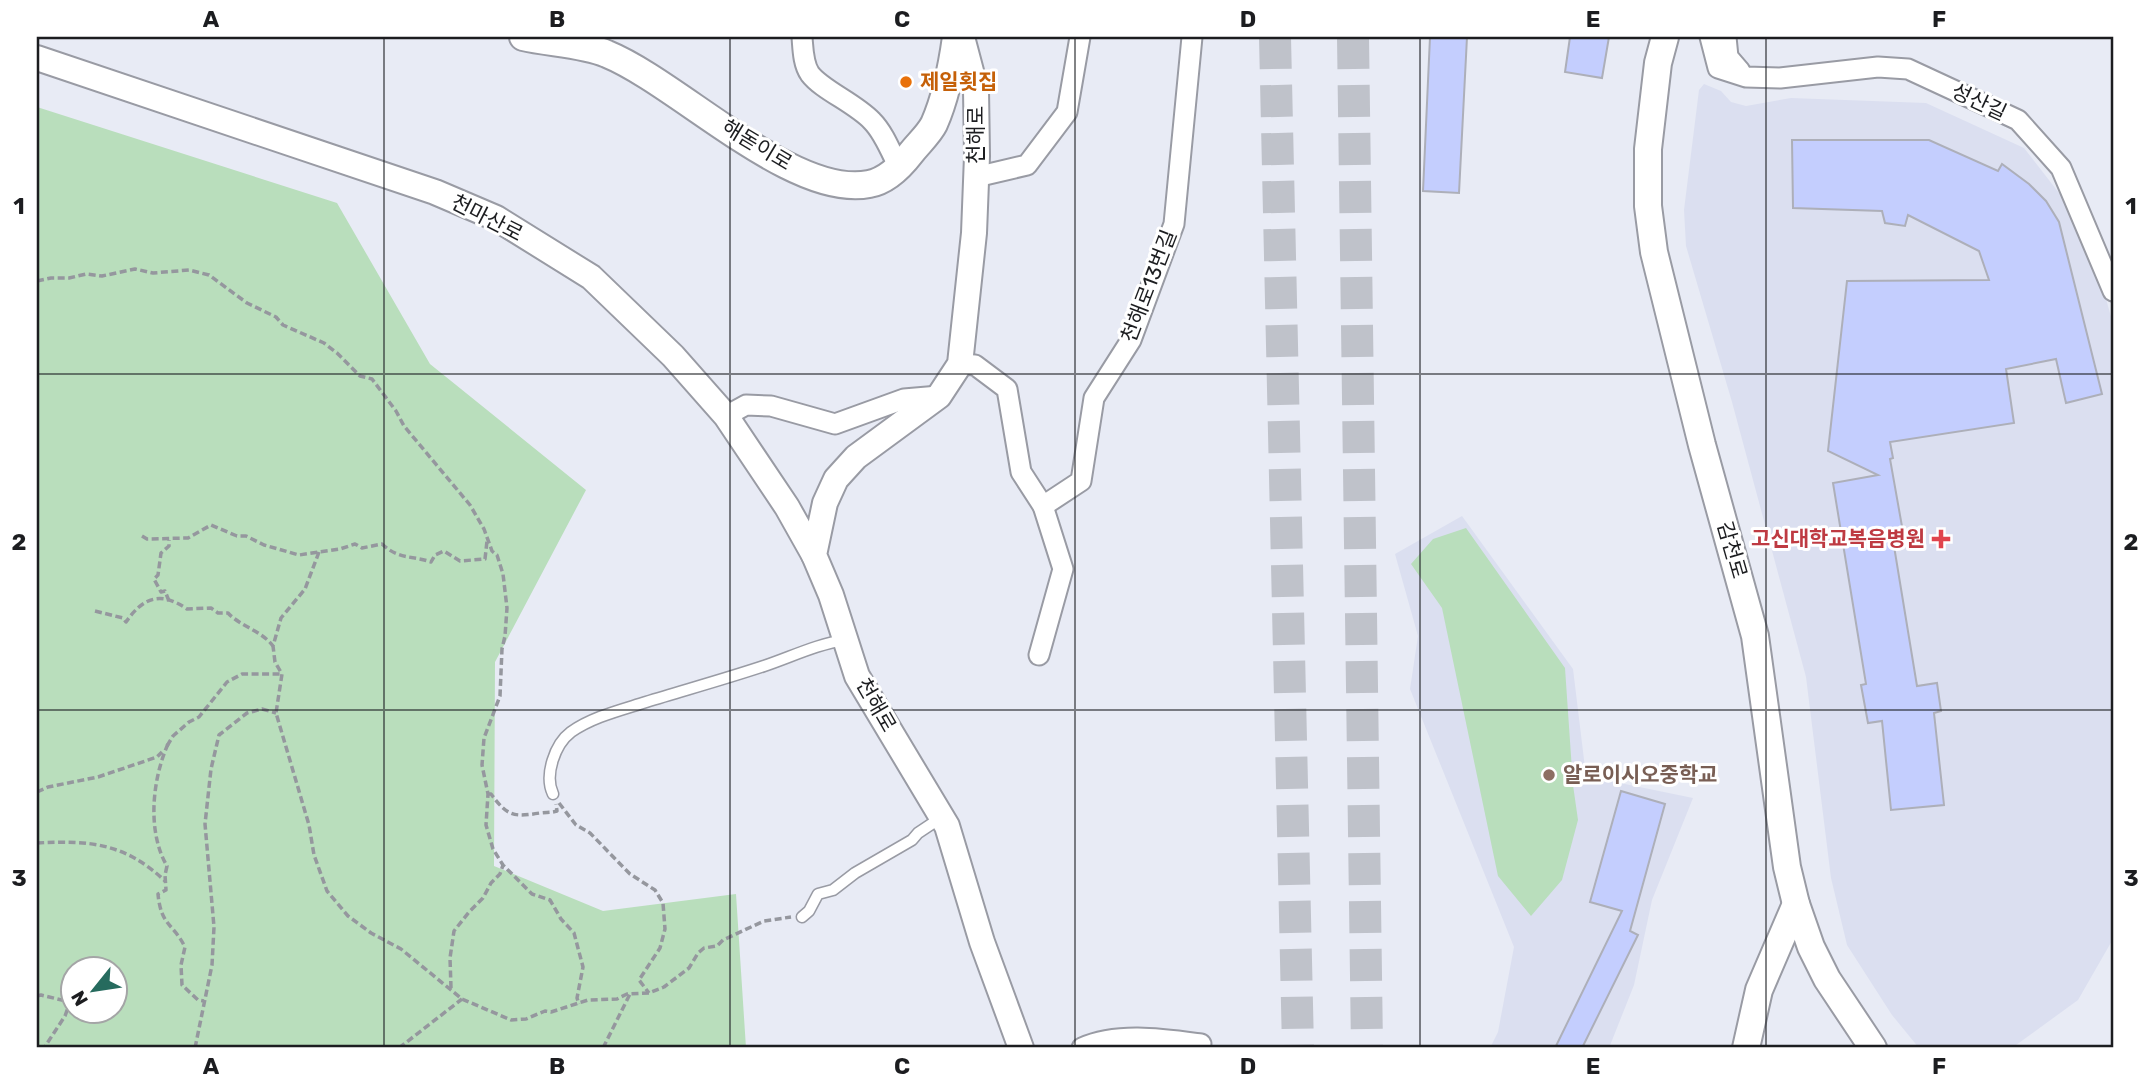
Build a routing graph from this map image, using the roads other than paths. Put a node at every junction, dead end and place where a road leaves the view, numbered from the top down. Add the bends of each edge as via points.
1 (523, 37) edge
2 (802, 37) edge
3 (956, 37) edge
4 (962, 37) edge
5 (1080, 37) edge
6 (1192, 37) edge
7 (1665, 37) edge
8 (1710, 37) edge
9 (1726, 37) edge
10 (37, 58) edge
11 (1746, 77) junction
12 (899, 168) junction
13 (976, 177) junction
14 (2113, 291) edge
15 (960, 364) junction
16 (939, 396) junction
17 (726, 416) junction
18 (1043, 506) junction
19 (814, 555) junction
20 (845, 640) junction
21 (1039, 655) dead end
22 (554, 794) road end
23 (942, 817) junction
24 (1796, 904) junction
25 (802, 917) road end
26 (1200, 1044) dead end
27 (1021, 1048) edge
28 (1082, 1048) edge
29 (1746, 1048) edge
30 (1873, 1048) edge

1 - 12 main road, 해돋이로 via 605,53 766,155 804,173 858,185 871,184
2 - 12 street via 810,74 878,127
3 - 12 main road, 해돋이로 via 933,126
4 - 13 street, 천해로 via 976,90
5 - 13 street via 1067,112 1027,165
6 - 18 street, 천해로13번길 via 1174,224 1130,340 1094,398 1081,481
7 - 24 main road, 감천로 via 1648,149 1654,252 1755,636
8 - 11 street, 성산길 via 1718,68
9 - 11 street via 1728,57
10 - 17 street, 천마산로 via 435,192 496,219 591,277 673,356
11 - 14 street, 성산길 via 1908,69 2018,120 2061,167
13 - 15 street, 천해로
15 - 16 street, 천해로
15 - 18 street via 975,365 1007,389 1021,472
16 - 17 street via 904,399 835,424 771,406 746,405
16 - 19 street, 천해로 via 856,457 836,479 825,503
17 - 19 street, 천마산로
18 - 21 street via 1063,569
19 - 20 street, 천해로
20 - 22 lane via 621,710 573,730 561,741 551,768
20 - 23 street, 천해로 via 857,676
23 - 25 lane via 833,890 818,894
23 - 27 street, 천해로
24 - 29 main road via 1759,990
24 - 30 main road, 감천로 via 1827,979
26 - 28 street via 1117,1039

